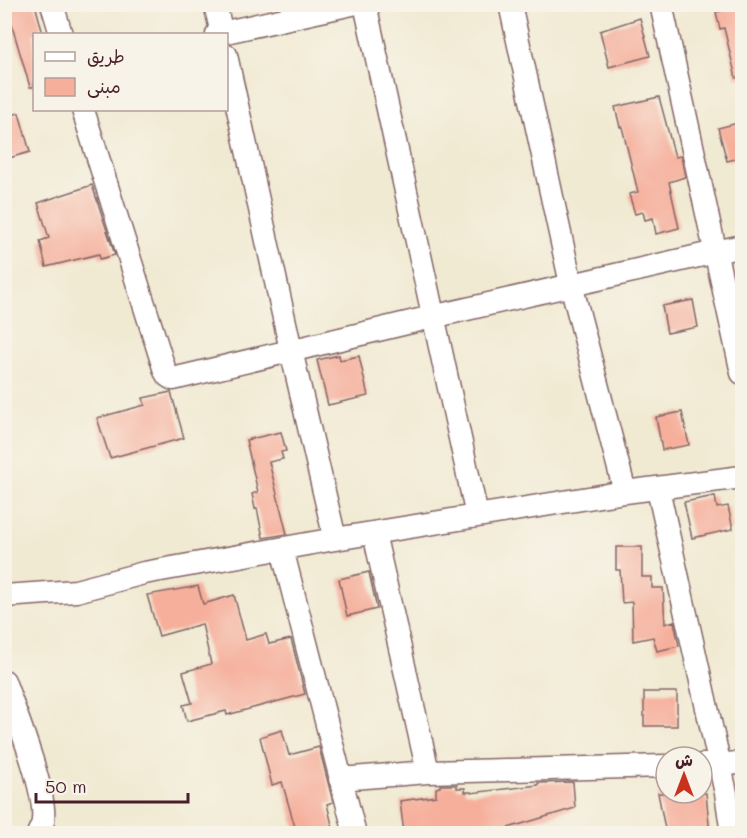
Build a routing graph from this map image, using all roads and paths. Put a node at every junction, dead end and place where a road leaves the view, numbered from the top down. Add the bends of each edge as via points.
1 (52, 4) edge
2 (215, 4) edge
3 (352, 4) edge
4 (365, 4) edge
5 (510, 4) edge
6 (661, 4) edge
7 (61, 33) edge
8 (220, 33) edge
9 (224, 33) edge
10 (228, 65) edge
11 (83, 111) edge
12 (742, 246) edge
13 (715, 252) junction
14 (571, 284) junction
15 (432, 317) junction
16 (291, 350) junction
17 (742, 373) edge
18 (742, 477) edge
19 (658, 489) junction
20 (625, 492) junction
21 (477, 516) junction
22 (374, 533) junction
23 (335, 539) junction
24 (282, 549) junction
25 (4, 596) edge
26 (4, 681) edge
27 (706, 745) edge
28 (742, 763) edge
29 (714, 765) edge
30 (654, 766) edge
31 (428, 772) junction
32 (714, 778) edge
33 (340, 779) junction
34 (38, 834) edge
35 (355, 834) edge
36 (732, 834) edge

1 - 7 street
2 - 8 street
3 - 9 street
4 - 15 street
5 - 14 street
6 - 13 street
10 - 16 street
11 - 16 street via 168,376 173,379
12 - 13 street
13 - 14 street
13 - 17 street
14 - 15 street
14 - 20 street
15 - 16 street
15 - 21 street
16 - 23 street
18 - 19 street
19 - 20 street
19 - 27 street
20 - 21 street
21 - 22 street
22 - 23 street
22 - 31 street
23 - 24 street
24 - 25 street via 144,573 76,591
24 - 33 street
26 - 34 street via 40,789 44,815
28 - 29 street
30 - 31 street
31 - 33 street
32 - 36 street
33 - 35 street

